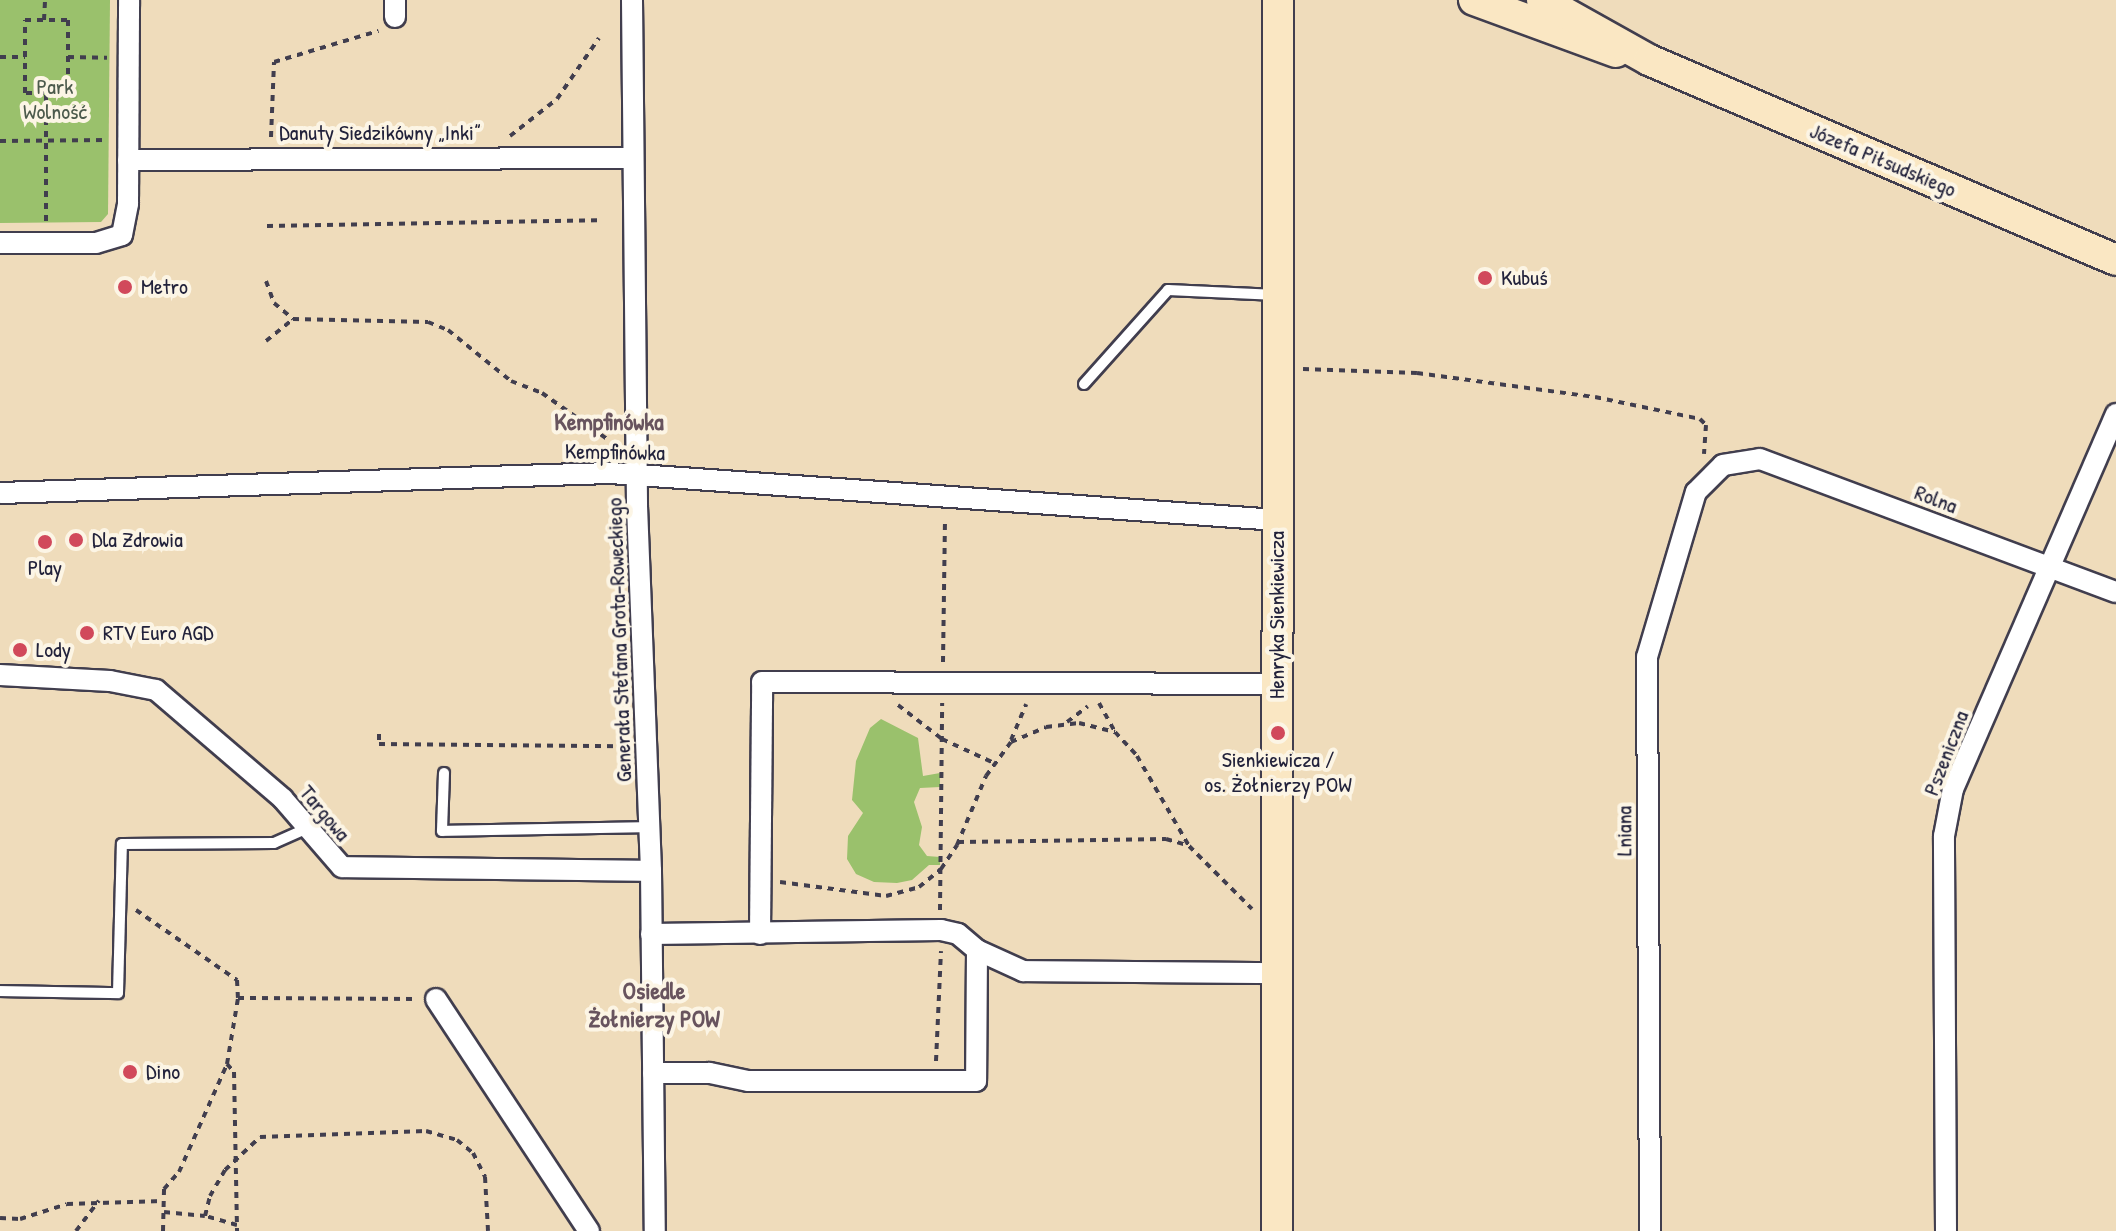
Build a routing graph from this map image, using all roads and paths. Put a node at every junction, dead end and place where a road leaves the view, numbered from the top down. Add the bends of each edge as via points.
1 (45, 0) edge
2 (129, 0) edge
3 (632, 0) edge
4 (1278, 0) edge
5 (1474, 0) edge
6 (1542, 0) edge
7 (395, 8) edge
8 (44, 20) junction
9 (599, 38) dead end
10 (0, 57) edge
11 (25, 57) junction
12 (68, 57) junction
13 (110, 58) dead end
14 (1649, 60) junction
15 (46, 92) junction
16 (507, 138) dead end
17 (109, 140) dead end
18 (0, 141) edge
19 (45, 141) junction
20 (270, 156) junction
21 (631, 158) junction
22 (128, 160) junction
23 (598, 220) dead end
24 (267, 226) dead end
25 (0, 243) edge
26 (46, 243) junction
27 (2116, 260) edge
28 (266, 281) dead end
29 (1279, 295) junction
30 (293, 319) junction
31 (266, 341) dead end
32 (1295, 369) dead end
33 (1084, 384) dead end
34 (2116, 414) edge
35 (607, 439) dead end
36 (1737, 460) joint
37 (637, 474) junction
38 (1702, 485) junction
39 (0, 493) edge
40 (947, 497) junction
41 (1277, 520) junction
42 (2049, 569) junction
43 (2116, 592) edge
44 (0, 675) edge
45 (942, 683) junction
46 (1035, 683) junction
47 (1277, 684) junction
48 (887, 702) dead end
49 (1065, 723) junction
50 (1115, 732) junction
51 (379, 734) dead end
52 (942, 739) junction
53 (1011, 742) junction
54 (623, 746) dead end
55 (994, 763) junction
56 (444, 773) dead end
57 (649, 827) junction
58 (308, 828) junction
59 (958, 842) junction
60 (1189, 846) junction
61 (941, 869) junction
62 (651, 871) junction
63 (760, 879) junction
64 (121, 909) junction
65 (1261, 915) dead end
66 (941, 930) junction
67 (651, 934) junction
68 (760, 934) junction
69 (977, 950) junction
70 (1277, 973) junction
71 (0, 991) edge
72 (238, 998) junction
73 (436, 999) joint
74 (227, 1064) junction
75 (935, 1072) dead end
76 (653, 1073) junction
77 (236, 1160) junction
78 (99, 1201) junction
79 (163, 1201) junction
80 (163, 1211) junction
81 (205, 1216) junction
82 (0, 1218) edge
83 (237, 1228) edge
84 (76, 1231) edge
85 (163, 1231) edge
86 (488, 1231) edge
87 (589, 1231) edge
88 (655, 1231) edge
89 (1277, 1231) edge
90 (1650, 1231) edge
91 (1946, 1231) edge

1 - 8 path
2 - 22 street
3 - 21 street, Generała Stefana Grota-Roweckiego
4 - 29 street, Henryka Sienkiewicza
5 - 14 street, Józefa Piłsudskiego via 1554,33
6 - 14 street, Józefa Piłsudskiego
7 - 20 path via 382,17 381,30 274,62
8 - 11 path via 25,20
8 - 12 path via 68,20
9 - 16 path via 557,99
10 - 11 path
11 - 15 path via 25,93
12 - 13 path
12 - 15 path via 68,93
14 - 27 street, Józefa Piłsudskiego
15 - 19 path
17 - 19 path
18 - 19 path
19 - 26 path
20 - 21 street, Danuty Siedzikówny „Inki”
20 - 22 street, Danuty Siedzikówny „Inki”
21 - 37 street, Generała Stefana Grota-Roweckiego
22 - 26 street via 122,235 111,242
23 - 24 path
25 - 26 street
28 - 30 path via 274,303
29 - 33 lane via 1168,290
29 - 41 street, Henryka Sienkiewicza
30 - 31 path
30 - 35 path via 428,322 448,330 511,381 542,393
32 - 38 path via 1417,373 1595,397 1700,419 1706,425
34 - 42 street, Pszeniczna
36 - 38 street, Lniana via 1712,471
36 - 42 street, Rolna via 1784,466
37 - 39 street, Kempfinówka
37 - 40 street, Kempfinówka
37 - 57 street, Generała Stefana Grota-Roweckiego
38 - 90 street, Lniana via 1688,513 1647,657
40 - 41 street, Kempfinówka
40 - 45 path
41 - 47 street, Henryka Sienkiewicza
42 - 43 street, Rolna
42 - 91 street, Pszeniczna via 1953,789 1944,836
44 - 58 street, Targowa via 123,682 156,690 207,730
45 - 46 street
45 - 52 path
45 - 63 street via 762,682
46 - 47 street
46 - 53 path
47 - 70 street, Henryka Sienkiewicza
48 - 52 path via 914,713
49 - 50 path
49 - 50 path via 1097,699
49 - 53 path
50 - 60 path via 1156,785
51 - 54 path via 379,744
52 - 55 path
52 - 61 path
53 - 55 path
55 - 59 path
56 - 57 lane via 442,831
57 - 62 street, Generała Stefana Grota-Roweckiego
58 - 62 street, Targowa via 330,858 360,870
58 - 64 lane via 274,843 122,844
59 - 60 path via 1166,839
59 - 61 path
60 - 65 path via 1229,891
61 - 63 path via 919,887 886,896
61 - 66 path
62 - 67 street, Generała Stefana Grota-Roweckiego
63 - 68 street
64 - 71 lane via 118,993
64 - 72 path via 142,910 237,980
66 - 68 street
66 - 69 street via 958,934
66 - 75 path
67 - 68 street
67 - 76 street, Generała Stefana Grota-Roweckiego
69 - 70 street via 1023,971
69 - 76 street via 976,1081 748,1081 709,1073
70 - 89 street, Henryka Sienkiewicza
72 - 73 path
72 - 74 path
73 - 87 street
74 - 77 path via 234,1072
74 - 79 path via 179,1172 164,1189
76 - 88 street, Generała Stefana Grota-Roweckiego
77 - 81 path via 214,1187
77 - 83 path
77 - 86 path via 268,1133 436,1132 466,1147 481,1167
78 - 79 path
78 - 82 path via 67,1204 20,1219
78 - 84 path
79 - 80 path
80 - 81 path
80 - 85 path
81 - 83 path

